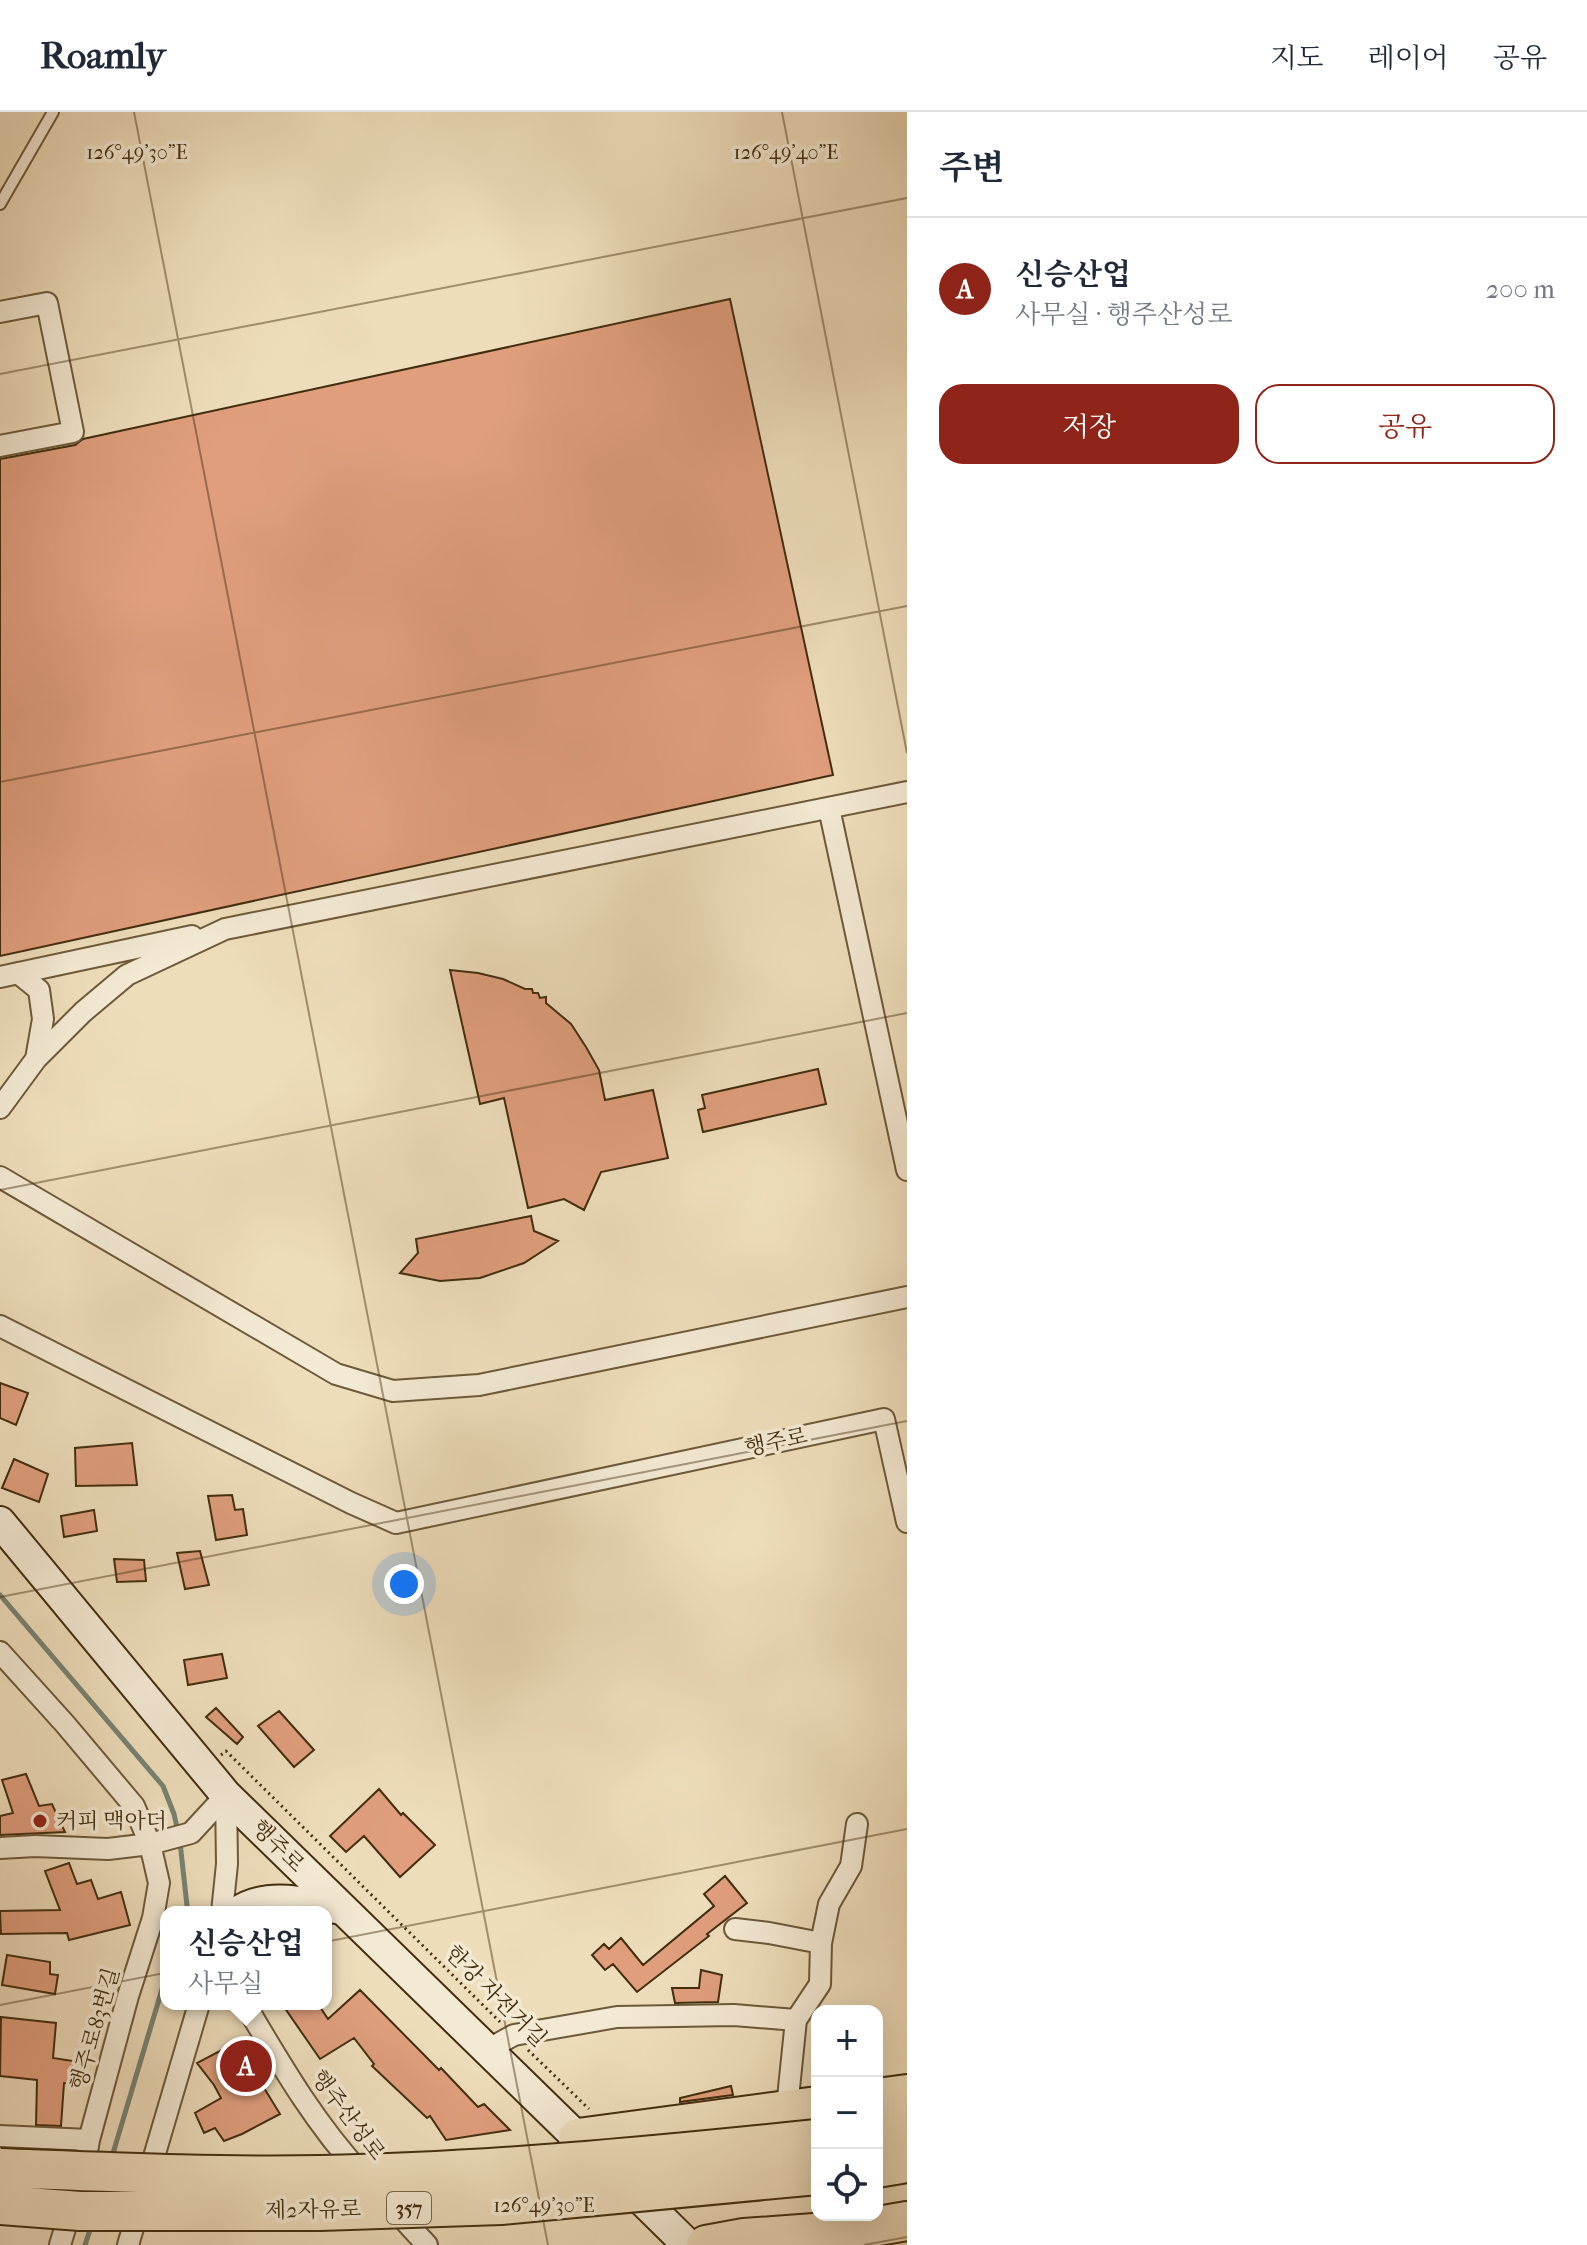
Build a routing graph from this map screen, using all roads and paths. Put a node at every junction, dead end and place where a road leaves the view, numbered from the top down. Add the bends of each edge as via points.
1 (53, 112) edge
2 (0, 204) edge
3 (0, 312) edge
4 (0, 446) edge
5 (907, 792) edge
6 (829, 808) junction
7 (225, 929) junction
8 (9, 975) edge
9 (36, 1059) junction
10 (0, 1108) edge
11 (907, 1170) edge
12 (0, 1177) edge
13 (907, 1297) edge
14 (0, 1326) edge
15 (0, 1522) edge
16 (907, 1522) edge
17 (0, 1652) edge
18 (226, 1751) dead end
19 (226, 1795) junction
20 (857, 1824) dead end
21 (150, 1844) junction
22 (0, 1848) edge
23 (223, 1906) edge
24 (250, 1906) edge
25 (323, 1906) edge
26 (332, 1907) edge
27 (342, 1909) junction
28 (735, 1929) dead end
29 (821, 1943) junction
30 (197, 2010) edge
31 (249, 2010) edge
32 (796, 2020) junction
33 (514, 2035) junction
34 (487, 2050) junction
35 (907, 2094) edge
36 (883, 2097) edge
37 (802, 2102) edge
38 (907, 2127) edge
39 (883, 2130) edge
40 (616, 2133) junction
41 (0, 2136) edge
42 (578, 2138) junction
43 (89, 2140) junction
44 (811, 2140) edge
45 (907, 2163) edge
46 (883, 2167) edge
47 (0, 2168) edge
48 (811, 2176) edge
49 (0, 2205) edge
50 (907, 2221) edge
51 (852, 2238) edge
52 (60, 2245) edge
53 (128, 2245) edge
54 (427, 2245) edge
55 (688, 2245) edge
56 (706, 2245) edge

1 - 2 lane
3 - 4 street via 47,303 73,432
5 - 6 street
6 - 7 street
6 - 11 street
7 - 8 street
7 - 9 street via 127,975
8 - 9 street via 39,990 43,1019
9 - 10 street
12 - 13 street via 336,1374 393,1391 479,1385
14 - 16 street, 행주로 via 396,1523 884,1419
15 - 19 main road, 행주로
17 - 21 street, 행주로83번길 via 134,1806
18 - 33 path, 한강 자전거길
19 - 21 street via 191,1833
19 - 23 street
19 - 27 main road, 행주로
20 - 29 street via 851,1866 829,1904
21 - 22 street
21 - 43 street, 행주로83번길 via 159,1883 153,1918
24 - 25 main road via 272,1901
26 - 27 main road
27 - 34 main road, 행주로
28 - 29 street
29 - 32 street via 820,1984
30 - 53 street
31 - 54 street, 행주산성로 via 337,2147
32 - 33 street via 617,2017
32 - 37 street
33 - 34 street
33 - 40 path, 한강 자전거길
34 - 42 main road, 행주로
35 - 36 highway
37 - 40 highway
38 - 39 highway
40 - 42 highway
41 - 43 street
42 - 55 main road, 행주로
43 - 52 street, 행주로83번길
44 - 47 highway, 제2자유로 / 357, bridge via 508,2167 320,2175
45 - 46 highway
48 - 49 highway, 제2자유로 / 357, bridge via 486,2206 80,2211
50 - 51 highway
51 - 56 highway via 744,2238

